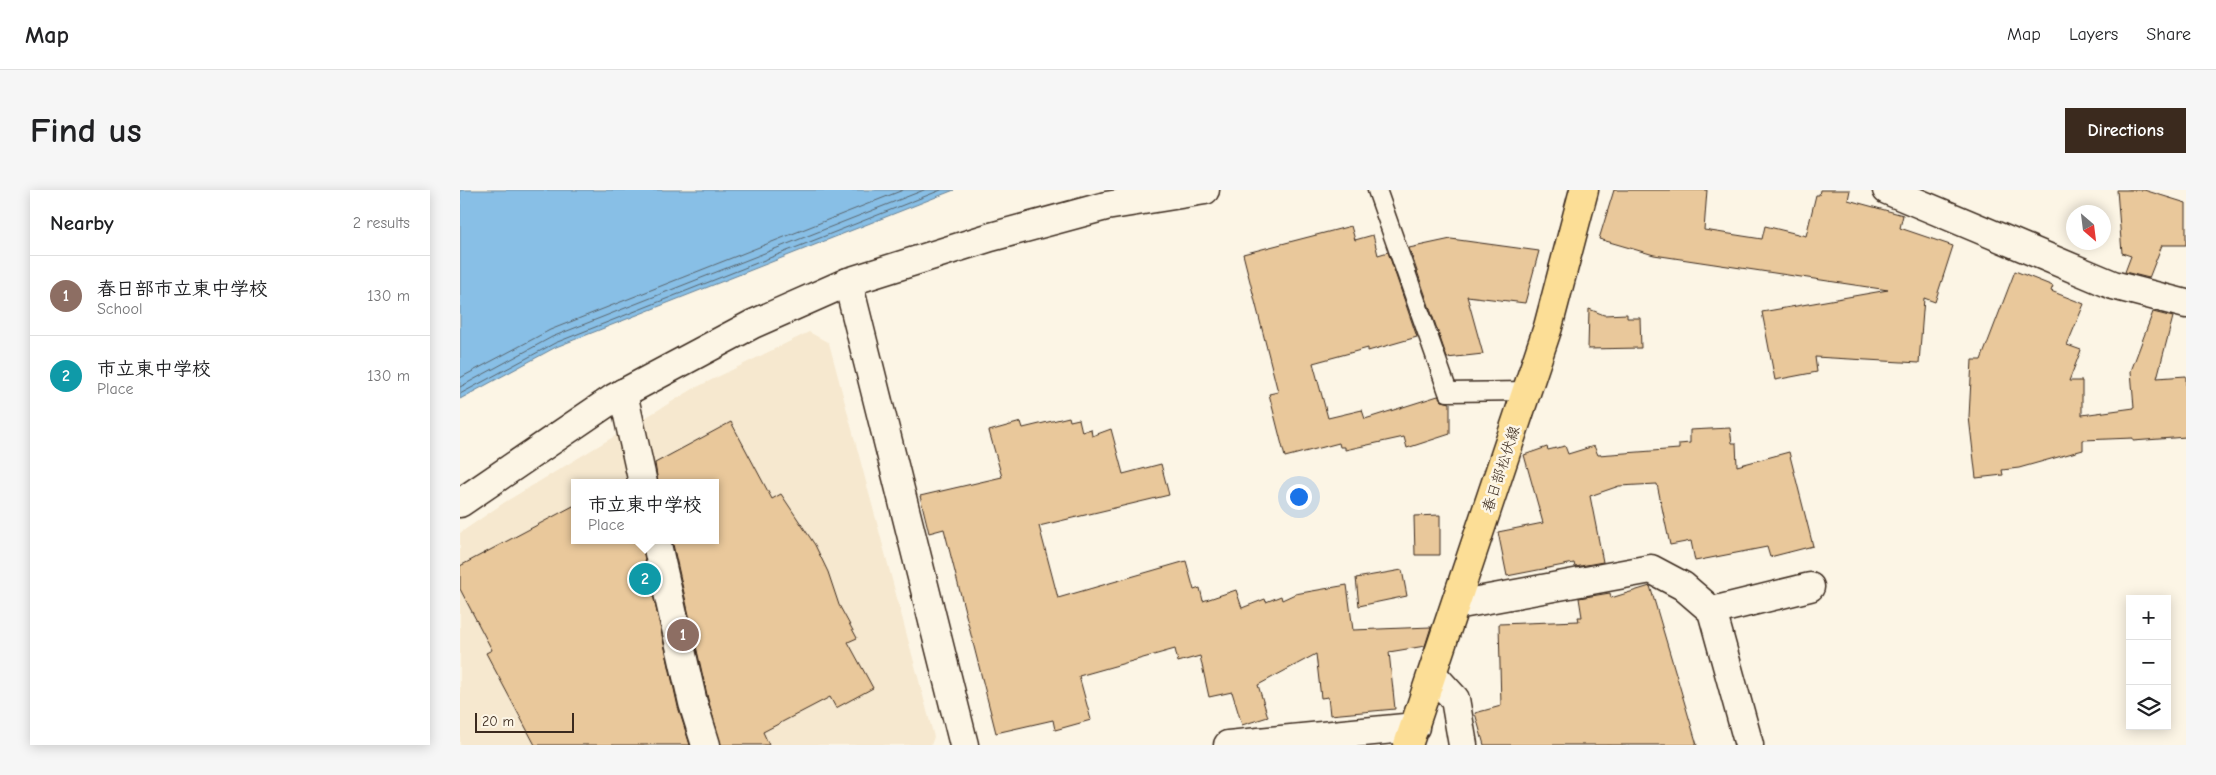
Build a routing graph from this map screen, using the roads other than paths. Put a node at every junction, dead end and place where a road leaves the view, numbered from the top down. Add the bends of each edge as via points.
1 (1205, 190) edge
2 (1377, 190) edge
3 (1584, 190) edge
4 (1887, 190) edge
5 (848, 282) junction
6 (2186, 304) edge
7 (1527, 391) junction
8 (623, 393) junction
9 (643, 479) edge
10 (460, 503) edge
11 (657, 544) edge
12 (1810, 587) dead end
13 (1456, 605) junction
14 (1712, 611) junction
15 (1433, 674) junction
16 (1411, 736) edge
17 (706, 745) edge
18 (964, 745) edge
19 (1228, 745) edge
20 (1463, 745) edge
21 (1749, 745) edge

1 - 5 street via 1106,206 991,237
2 - 7 lane via 1448,392
3 - 7 main road, 春日部松伏線 via 1548,327
4 - 6 street via 2114,285
5 - 8 street via 753,324
5 - 18 street
7 - 13 main road, 春日部松伏線
8 - 9 street
8 - 10 street
11 - 17 street via 693,703
12 - 14 street
13 - 14 street via 1651,569 1683,586
13 - 15 main road, 春日部松伏線
14 - 21 street
15 - 16 main road, 春日部松伏線
15 - 20 street via 1454,699
16 - 19 street

